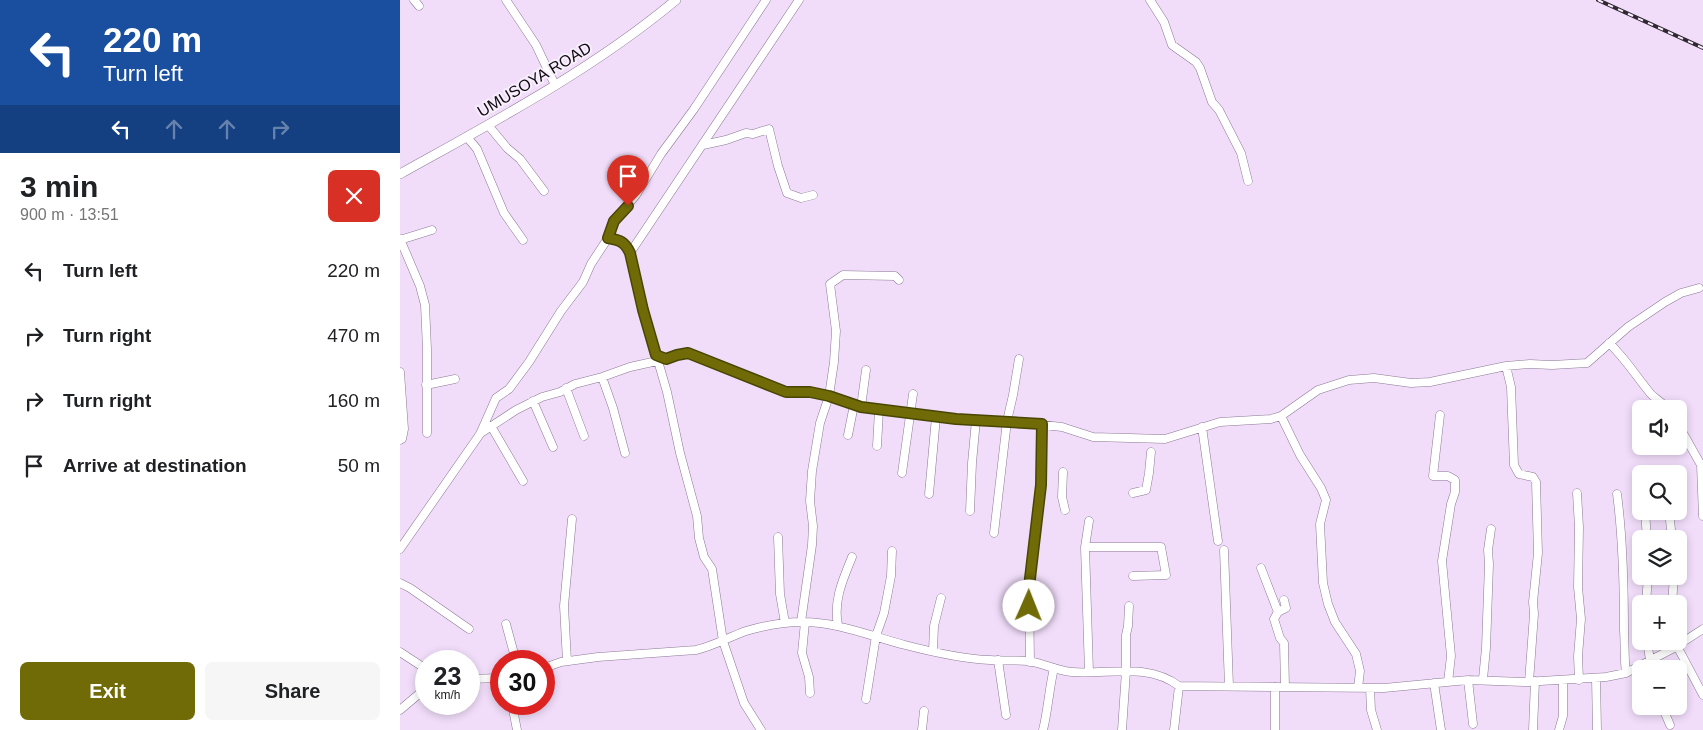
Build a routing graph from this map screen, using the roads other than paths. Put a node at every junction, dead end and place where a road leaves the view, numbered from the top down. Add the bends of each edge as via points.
1 (506, 0) edge
2 (676, 0) edge
3 (766, 0) edge
4 (799, 0) edge
5 (1150, 0) edge
6 (555, 85) junction
7 (488, 125) junction
8 (467, 136) junction
9 (702, 146) junction
10 (400, 174) edge
11 (1248, 181) dead end
12 (544, 191) dead end
13 (814, 195) dead end
14 (432, 230) dead end
15 (608, 238) junction
16 (400, 239) edge
17 (524, 240) dead end
18 (630, 253) junction
19 (899, 280) dead end
20 (1699, 288) dead end
21 (1609, 343) junction
22 (657, 358) junction
23 (1019, 359) dead end
24 (1506, 366) junction
25 (866, 370) dead end
26 (400, 372) edge
27 (602, 377) junction
28 (455, 379) dead end
29 (426, 385) junction
30 (566, 388) junction
31 (913, 394) dead end
32 (829, 396) junction
33 (1659, 400) edge
34 (533, 402) junction
35 (857, 406) junction
36 (879, 410) junction
37 (909, 414) junction
38 (1280, 416) junction
39 (1440, 416) dead end
40 (936, 417) junction
41 (976, 420) junction
42 (1007, 421) junction
43 (1042, 424) junction
44 (491, 426) junction
45 (1202, 427) junction
46 (427, 433) dead end
47 (480, 434) junction
48 (584, 436) dead end
49 (848, 436) dead end
50 (400, 440) edge
51 (1687, 440) edge
52 (877, 446) dead end
53 (554, 447) dead end
54 (1150, 452) dead end
55 (625, 453) dead end
56 (1063, 472) dead end
57 (902, 473) dead end
58 (523, 481) dead end
59 (1577, 493) dead end
60 (929, 494) dead end
61 (1133, 494) dead end
62 (1617, 494) dead end
63 (1064, 510) dead end
64 (970, 511) dead end
65 (1703, 516) edge
66 (572, 519) dead end
67 (1089, 521) dead end
68 (1491, 529) dead end
69 (994, 533) dead end
70 (778, 537) dead end
71 (1218, 541) dead end
72 (1086, 547) junction
73 (400, 549) edge
74 (1224, 550) dead end
75 (892, 551) dead end
76 (852, 557) dead end
77 (1261, 568) dead end
78 (1133, 576) dead end
79 (400, 583) edge
80 (941, 598) dead end
81 (1284, 600) dead end
82 (1129, 606) dead end
83 (1278, 612) junction
84 (803, 622) junction
85 (785, 623) junction
86 (506, 624) dead end
87 (838, 625) junction
88 (469, 629) dead end
89 (1703, 629) edge
90 (876, 636) junction
91 (1687, 638) edge
92 (723, 641) junction
93 (513, 650) edge
94 (1648, 650) edge
95 (1666, 650) edge
96 (1677, 650) edge
97 (932, 651) junction
98 (400, 652) edge
99 (998, 660) junction
100 (1650, 660) joint
101 (567, 661) junction
102 (415, 662) edge
103 (1030, 662) junction
104 (555, 665) edge
105 (1054, 668) junction
106 (1632, 669) edge
107 (1126, 671) junction
108 (1088, 672) junction
109 (1626, 672) junction
110 (1596, 678) junction
111 (1483, 679) junction
112 (1468, 680) junction
113 (1579, 680) junction
114 (1563, 681) junction
115 (1448, 682) junction
116 (1532, 682) junction
117 (1434, 683) junction
118 (1179, 686) junction
119 (1229, 686) junction
120 (1275, 687) junction
121 (1285, 687) junction
122 (1358, 688) junction
123 (1370, 688) junction
124 (810, 693) dead end
125 (1703, 695) edge
126 (415, 697) edge
127 (866, 699) dead end
128 (400, 710) edge
129 (924, 711) dead end
130 (514, 715) edge
131 (1006, 715) dead end
132 (1666, 715) edge
133 (1473, 724) dead end
134 (1670, 725) dead end
135 (517, 730) edge
136 (761, 730) edge
137 (922, 730) edge
138 (1044, 730) edge
139 (1122, 730) edge
140 (1174, 730) edge
141 (1275, 730) edge
142 (1377, 730) edge
143 (1441, 730) edge
144 (1533, 730) edge
145 (1559, 730) edge
146 (1598, 730) edge

1 - 6 street via 536,45
2 - 6 main road, UMUSOYA ROAD via 632,35
3 - 15 street via 636,195 614,221
4 - 9 street
5 - 11 street via 1164,22 1172,45 1200,68 1212,102 1241,153
6 - 7 main road, UMUSOYA ROAD
7 - 8 main road, UMUSOYA ROAD
7 - 12 street
8 - 10 main road, UMUSOYA ROAD
8 - 17 street via 477,149 504,213
9 - 13 street via 769,129 787,193 801,198
9 - 18 street
14 - 16 street
15 - 18 street via 621,241
15 - 47 street via 590,264 583,282 529,362 509,389 496,398
16 - 29 street via 425,305
18 - 22 street
19 - 32 street via 894,276 843,275 830,284 836,331
20 - 21 street via 1665,302
21 - 24 street via 1587,362
21 - 33 street
22 - 27 street
22 - 32 street via 688,353 786,392
22 - 92 street via 697,516 704,557 712,569
23 - 42 street
24 - 38 street via 1430,382 1374,378 1348,380 1318,390
24 - 116 street via 1511,387 1514,465 1519,474 1533,477 1536,482 1538,553 1533,602
25 - 35 street
26 - 50 street via 404,429
27 - 30 street
27 - 55 street
28 - 29 street
29 - 46 street
30 - 34 street
30 - 48 street
31 - 37 street
32 - 35 street
32 - 84 street via 820,423 812,470 812,545
34 - 44 street
34 - 53 street
35 - 36 street
35 - 49 street
36 - 37 street
36 - 52 street
37 - 40 street
37 - 57 street
38 - 45 street
38 - 122 street via 1326,500 1320,524 1323,583 1335,622 1356,654 1360,671
39 - 115 street via 1433,476 1448,476 1455,480 1442,561 1451,656
40 - 41 street
40 - 60 street
41 - 42 street
41 - 64 street
42 - 43 street
42 - 69 street
43 - 45 street via 1093,437 1151,440
43 - 103 street via 1041,485 1029,587
44 - 47 street
44 - 58 street
45 - 71 street
47 - 73 street
51 - 65 street via 1701,465
54 - 61 street via 1146,490
56 - 63 street
59 - 113 street via 1581,619
62 - 109 street
66 - 101 street via 564,606
67 - 72 street
68 - 111 street
70 - 85 street via 780,594
72 - 78 street via 1161,547 1166,575
72 - 108 street
74 - 119 street
75 - 90 street via 891,576
76 - 87 street via 836,602
77 - 83 street
79 - 88 street
80 - 97 street
81 - 83 street via 1286,608
82 - 107 street
83 - 121 street via 1274,619 1284,643
84 - 85 street
84 - 87 street
84 - 124 street via 802,653
85 - 92 street via 746,631
86 - 93 street
87 - 90 street
89 - 91 street
90 - 97 street
90 - 127 street
92 - 101 street via 696,650
92 - 136 street via 744,703
94 - 100 street
95 - 100 street
96 - 125 street
97 - 99 street
98 - 102 street
99 - 103 street
99 - 131 street
101 - 104 street
103 - 105 street
105 - 108 street
105 - 138 street
106 - 109 street
107 - 108 street
107 - 118 street via 1152,674
107 - 139 street
109 - 110 street
110 - 113 street
110 - 146 street
111 - 112 street
111 - 116 street
112 - 115 street
112 - 133 street
113 - 114 street
114 - 116 street
114 - 145 street
115 - 117 street
116 - 144 street
117 - 123 street
117 - 143 street
118 - 119 street
118 - 140 street
119 - 120 street
120 - 121 street
120 - 141 street
121 - 122 street
122 - 123 street
123 - 142 street via 1371,710
126 - 128 street
129 - 137 street
130 - 135 street
132 - 134 street

